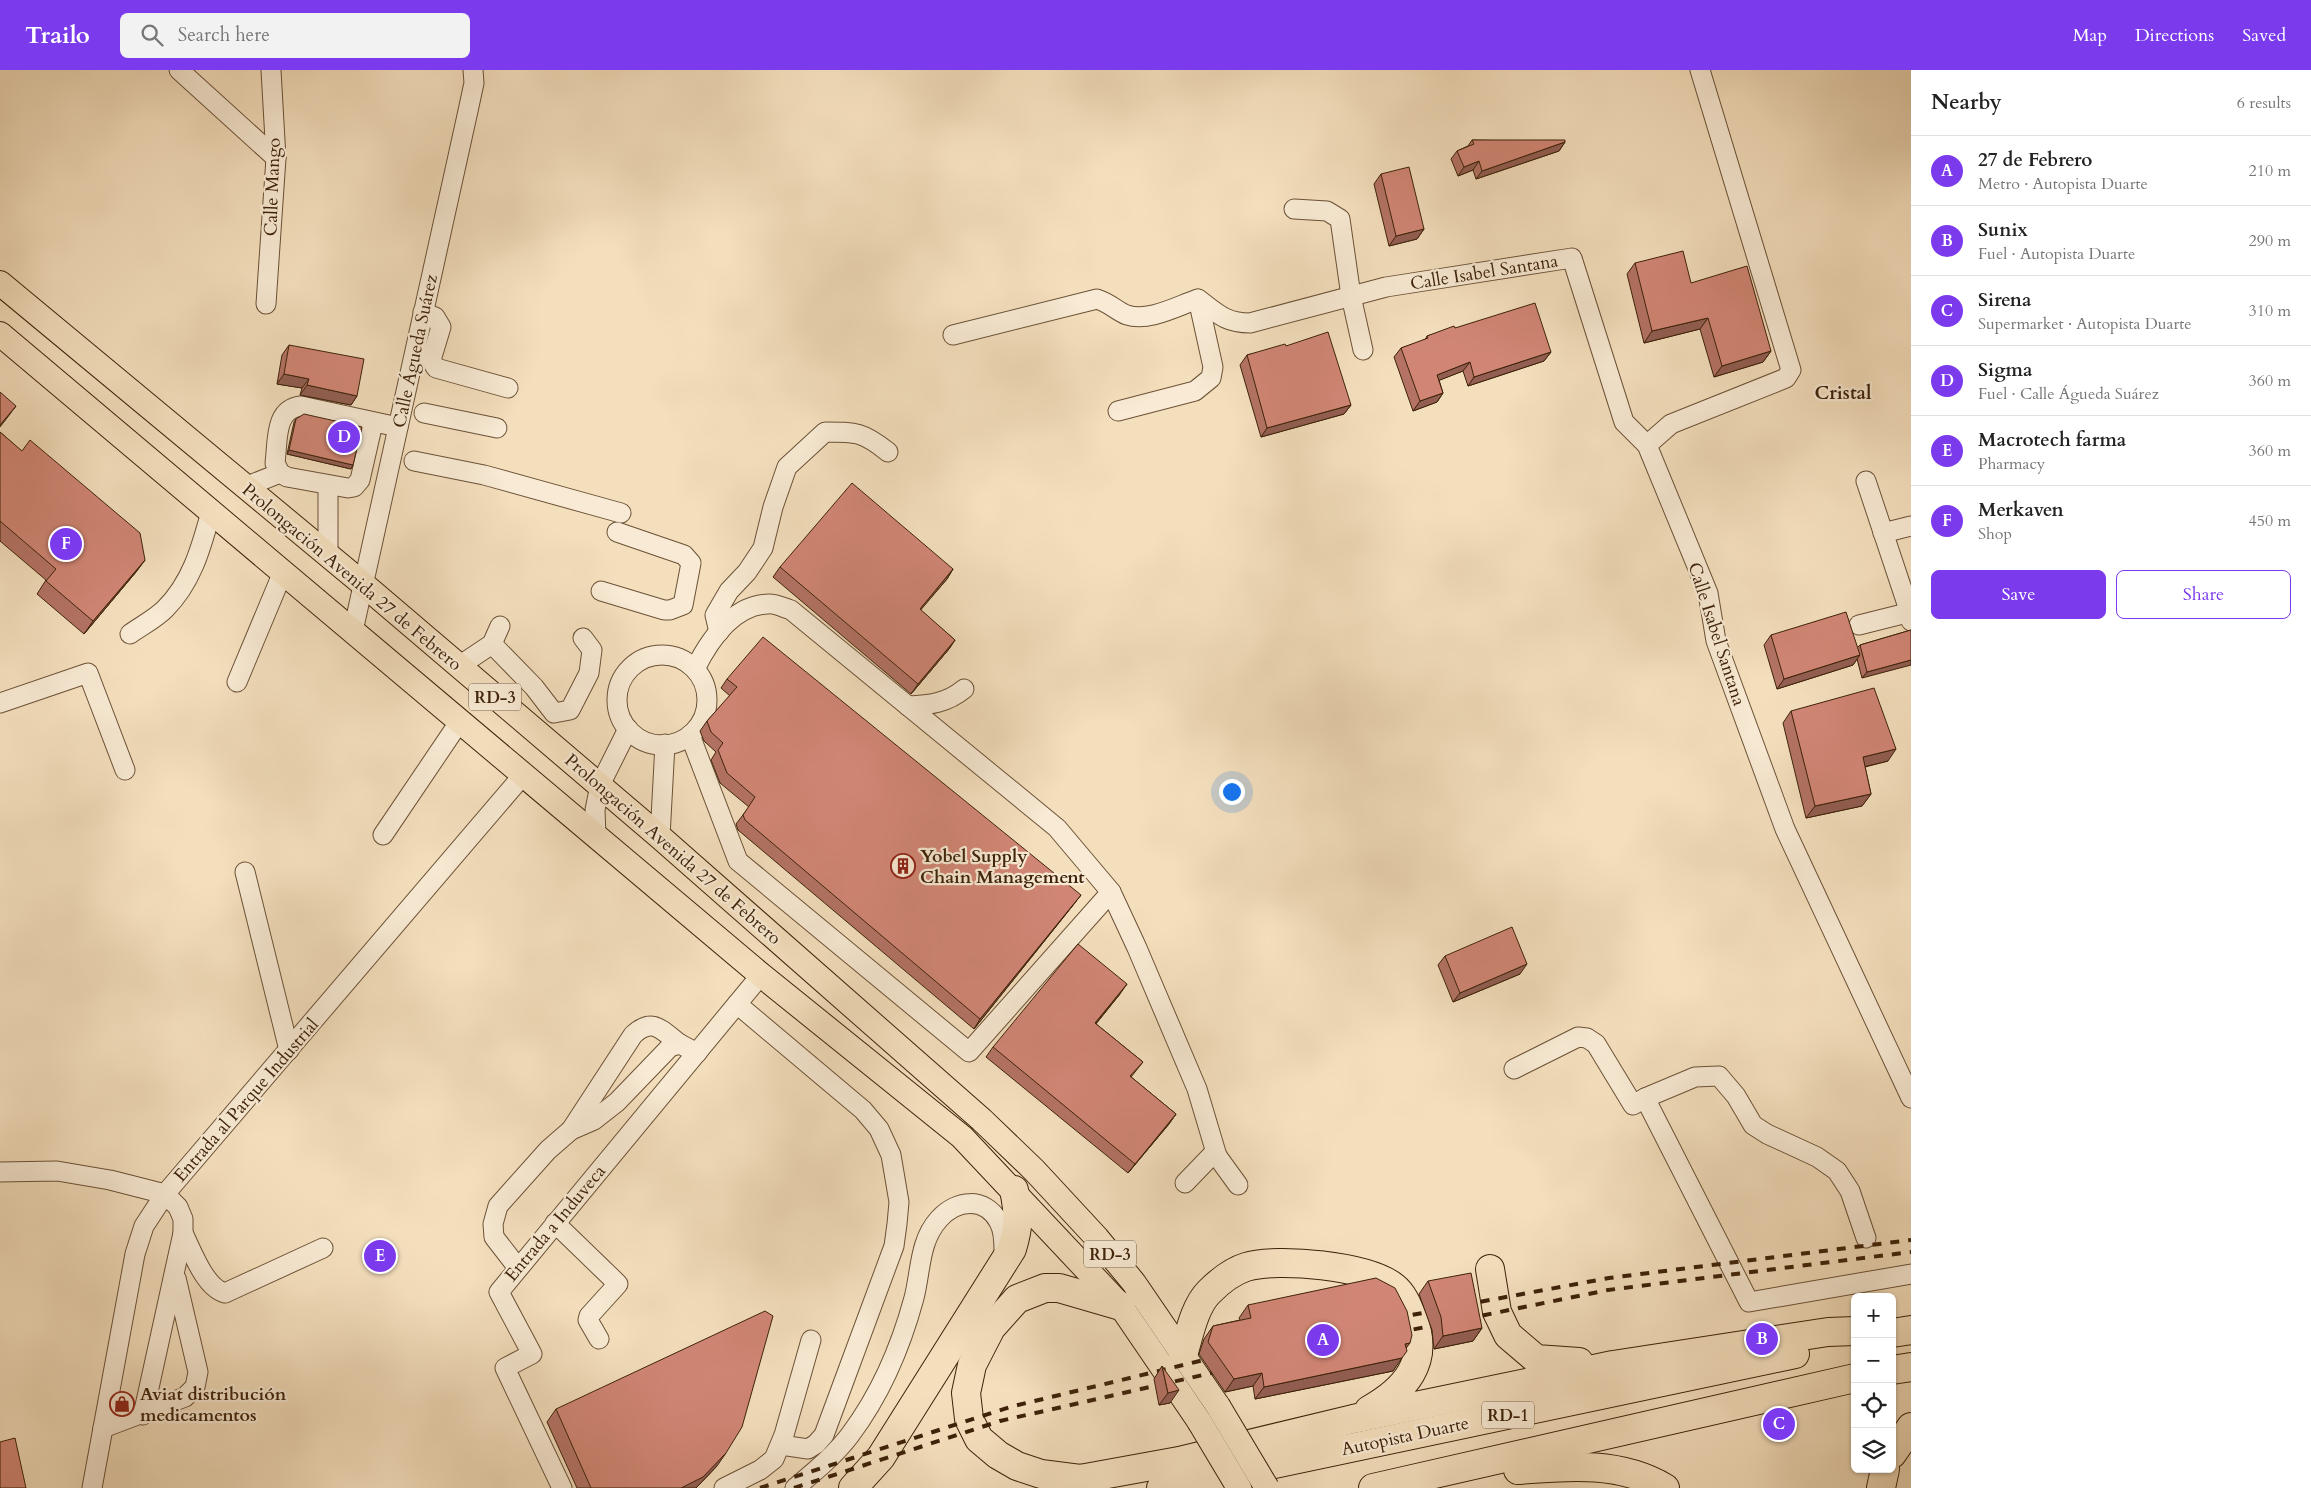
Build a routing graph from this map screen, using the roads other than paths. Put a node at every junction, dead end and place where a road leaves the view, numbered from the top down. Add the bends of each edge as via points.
1 (179, 70) edge
2 (271, 70) edge
3 (473, 70) edge
4 (1700, 70) edge
5 (276, 158) junction
6 (1294, 209) dead end
7 (0, 283) edge
8 (1351, 296) junction
9 (1198, 298) junction
10 (266, 304) dead end
11 (423, 312) junction
12 (0, 334) edge
13 (952, 335) dead end
14 (1363, 350) dead end
15 (508, 388) dead end
16 (1118, 411) dead end
17 (424, 413) dead end
18 (373, 423) junction
19 (398, 427) junction
20 (497, 428) dead end
21 (1646, 445) junction
22 (888, 452) dead end
23 (414, 461) dead end
24 (280, 473) junction
25 (1866, 481) dead end
26 (328, 485) junction
27 (244, 487) junction
28 (211, 512) junction
29 (621, 513) dead end
30 (1911, 526) edge
31 (616, 532) dead end
32 (1883, 533) junction
33 (328, 555) junction
34 (283, 572) junction
35 (363, 584) junction
36 (601, 591) dead end
37 (1911, 615) edge
38 (1859, 625) dead end
39 (500, 626) dead end
40 (353, 631) junction
41 (719, 632) junction
42 (130, 634) dead end
43 (583, 638) dead end
44 (492, 644) junction
45 (459, 666) junction
46 (695, 669) junction
47 (237, 682) dead end
48 (964, 688) dead end
49 (3, 698) edge
50 (908, 706) junction
51 (460, 721) junction
52 (628, 729) junction
53 (690, 735) junction
54 (665, 744) junction
55 (125, 770) dead end
56 (524, 774) junction
57 (600, 786) junction
58 (383, 835) dead end
59 (596, 836) junction
60 (660, 837) junction
61 (245, 872) dead end
62 (1111, 892) junction
63 (817, 974) junction
64 (761, 975) junction
65 (795, 1001) junction
66 (737, 1004) junction
67 (680, 1044) junction
68 (289, 1050) junction
69 (697, 1053) junction
70 (1514, 1069) dead end
71 (1645, 1098) junction
72 (1911, 1098) edge
73 (570, 1130) junction
74 (1217, 1156) junction
75 (0, 1172) edge
76 (1186, 1183) dead end
77 (1238, 1185) dead end
78 (1014, 1190) junction
79 (165, 1194) junction
80 (555, 1223) junction
81 (183, 1233) junction
82 (1866, 1238) dead end
83 (323, 1248) dead end
84 (1004, 1263) junction
85 (518, 1268) junction
86 (1490, 1269) dead end
87 (174, 1273) junction
88 (1911, 1274) edge
89 (1121, 1306) junction
90 (1896, 1329) edge
91 (1911, 1329) edge
92 (1851, 1331) edge
93 (1896, 1333) edge
94 (598, 1339) dead end
95 (811, 1340) dead end
96 (1851, 1342) edge
97 (1183, 1355) junction
98 (1613, 1365) junction
99 (1911, 1367) edge
100 (1896, 1369) edge
101 (1851, 1379) edge
102 (1202, 1383) junction
103 (1182, 1396) junction
104 (143, 1415) junction
105 (1353, 1419) junction
106 (1911, 1427) edge
107 (103, 1428) junction
108 (781, 1445) junction
109 (1896, 1448) edge
110 (1883, 1473) edge
111 (1429, 1476) junction
112 (1080, 1479) junction
113 (92, 1488) edge
114 (562, 1488) edge
115 (724, 1488) edge
116 (795, 1488) edge
117 (853, 1488) edge
118 (1038, 1488) edge
119 (1160, 1488) edge
120 (1238, 1488) edge
121 (1267, 1488) edge
122 (1373, 1488) edge
123 (1665, 1488) edge
124 (1881, 1488) edge

1 - 5 street
2 - 5 street, Calle Mango
3 - 11 street, Calle Águeda Suárez via 474,83
4 - 21 street via 1791,370 1786,378 1671,424
5 - 10 street, Calle Mango
6 - 8 street via 1327,211 1340,219
7 - 27 main road, Prolongación Avenida 27 de Febrero / RD-3
8 - 9 street via 1250,323 1223,319
8 - 14 street
8 - 21 street, Calle Isabel Santana via 1386,287 1572,258 1624,422
9 - 13 street via 1137,317 1125,315 1109,302 1096,299
9 - 16 street via 1213,367 1211,378 1195,391
11 - 15 street via 435,317 441,327 431,360 436,368
11 - 19 street, Calle Águeda Suárez
12 - 28 main road, RD-3
17 - 20 street
18 - 19 street
18 - 24 street via 301,406 287,410 281,417 275,463
18 - 26 street via 358,484 348,488
19 - 35 street, Calle Águeda Suárez
21 - 72 street, Calle Isabel Santana via 1708,593 1716,641 1785,829
22 - 41 street via 856,432 825,432 787,467 763,548 729,591 715,615
23 - 29 street via 484,475
24 - 26 street
24 - 27 street
25 - 32 street
26 - 33 street
27 - 33 main road, Prolongación Avenida 27 de Febrero / RD-3
28 - 34 main road, RD-3
28 - 42 street via 199,557 184,586 164,610
30 - 32 street
31 - 36 street via 684,554 691,563 683,605 664,610
32 - 37 street
33 - 35 main road, Prolongación Avenida 27 de Febrero / RD-3
34 - 40 main road, RD-3
34 - 47 street
35 - 40 street, Calle Águeda Suárez
35 - 45 main road, Prolongación Avenida 27 de Febrero / RD-3
37 - 38 street
39 - 44 street
40 - 51 main road, RD-3
41 - 46 street
41 - 50 street via 748,607 769,603 791,610
43 - 44 street via 592,650 589,673 570,710 554,713 534,687
44 - 45 street
45 - 57 main road, Prolongación Avenida 27 de Febrero / RD-3
46 - 52 street via 682,659 666,655 650,656 636,663 624,675 618,690 617,706
46 - 53 street via 707,696 699,724
48 - 50 street via 945,701
49 - 55 street via 88,673
50 - 62 street via 1058,828
51 - 56 main road, RD-3
51 - 58 street
52 - 54 street via 645,741
52 - 57 street
53 - 54 street via 678,742
53 - 62 street via 738,860 969,1052
54 - 60 street
56 - 59 main road, RD-3
56 - 68 street, Entrada al Parque Industrial
57 - 59 street via 595,810
57 - 60 main road, Prolongación Avenida 27 de Febrero / RD-3
59 - 64 main road, RD-3
60 - 63 main road, Prolongación Avenida 27 de Febrero / RD-3
61 - 68 street
62 - 74 street via 1197,1089
63 - 65 main road
63 - 97 main road, Prolongación Avenida 27 de Febrero / RD-3 via 1034,1170 1134,1283
64 - 65 main road, RD-3
64 - 66 street, Entrada a Induveca
65 - 78 main road, RD-3 via 962,1137
66 - 69 street, Entrada a Induveca
66 - 108 street via 863,1110 879,1129 890,1154 899,1202 894,1246 824,1435 808,1449
67 - 69 street
67 - 73 street via 670,1047 617,1102 594,1120
67 - 73 street via 656,1026 641,1028 633,1035
68 - 79 street, Entrada al Parque Industrial
69 - 80 street, Entrada a Induveca
70 - 71 street via 1578,1037 1587,1038 1596,1044 1632,1105
71 - 82 street via 1695,1077 1719,1076 1736,1096 1753,1125 1817,1157 1837,1172 1850,1191
71 - 88 street via 1749,1302
73 - 85 street via 498,1206 493,1224 494,1237
74 - 76 street via 1211,1156
74 - 77 street
75 - 79 street via 57,1170
78 - 84 highway via 1019,1212 1018,1231
78 - 89 main road, RD-3
79 - 81 street via 178,1207 183,1219
79 - 107 street, Entrada al Parque Industrial via 144,1226 135,1254
80 - 85 street, Entrada a Induveca
80 - 94 street via 618,1285 589,1316
81 - 83 street via 209,1283 225,1293
81 - 87 street
84 - 116 street via 1004,1241 999,1222 987,1208 972,1202 954,1206 939,1220 926,1240 914,1297 889,1370 850,1436 818,1470
84 - 117 highway via 881,1457
85 - 114 street, Entrada a Induveca via 499,1292 532,1354 505,1368
86 - 98 highway via 1497,1312 1508,1335 1530,1355 1536,1359
87 - 104 street
87 - 104 street via 198,1380 185,1398
89 - 103 main road, RD-3
89 - 112 highway via 1059,1288 1029,1292 1005,1310 991,1328 972,1365 966,1393 969,1419 979,1439 1017,1466 1041,1474
90 - 91 highway
91 - 93 highway
92 - 98 highway
95 - 108 street
96 - 119 highway, Autopista Duarte / RD-1
97 - 102 main road, Prolongación Avenida 27 de Febrero / RD-3
97 - 105 highway via 1197,1312 1207,1294 1246,1267 1281,1262 1343,1268 1375,1276 1394,1287 1407,1302 1420,1347 1404,1385 1390,1398
98 - 105 highway
99 - 100 highway
101 - 111 highway, RD-1
102 - 103 main road
102 - 121 main road, Prolongación Avenida 27 de Febrero / RD-3, bridge
103 - 120 main road, RD-3, bridge
104 - 107 street
105 - 112 highway via 1179,1461
106 - 109 highway
107 - 113 street, Entrada al Parque Industrial
108 - 115 street via 774,1459 760,1470
110 - 124 highway
111 - 122 highway, RD-1
111 - 123 highway via 1574,1465 1630,1473
112 - 118 highway

